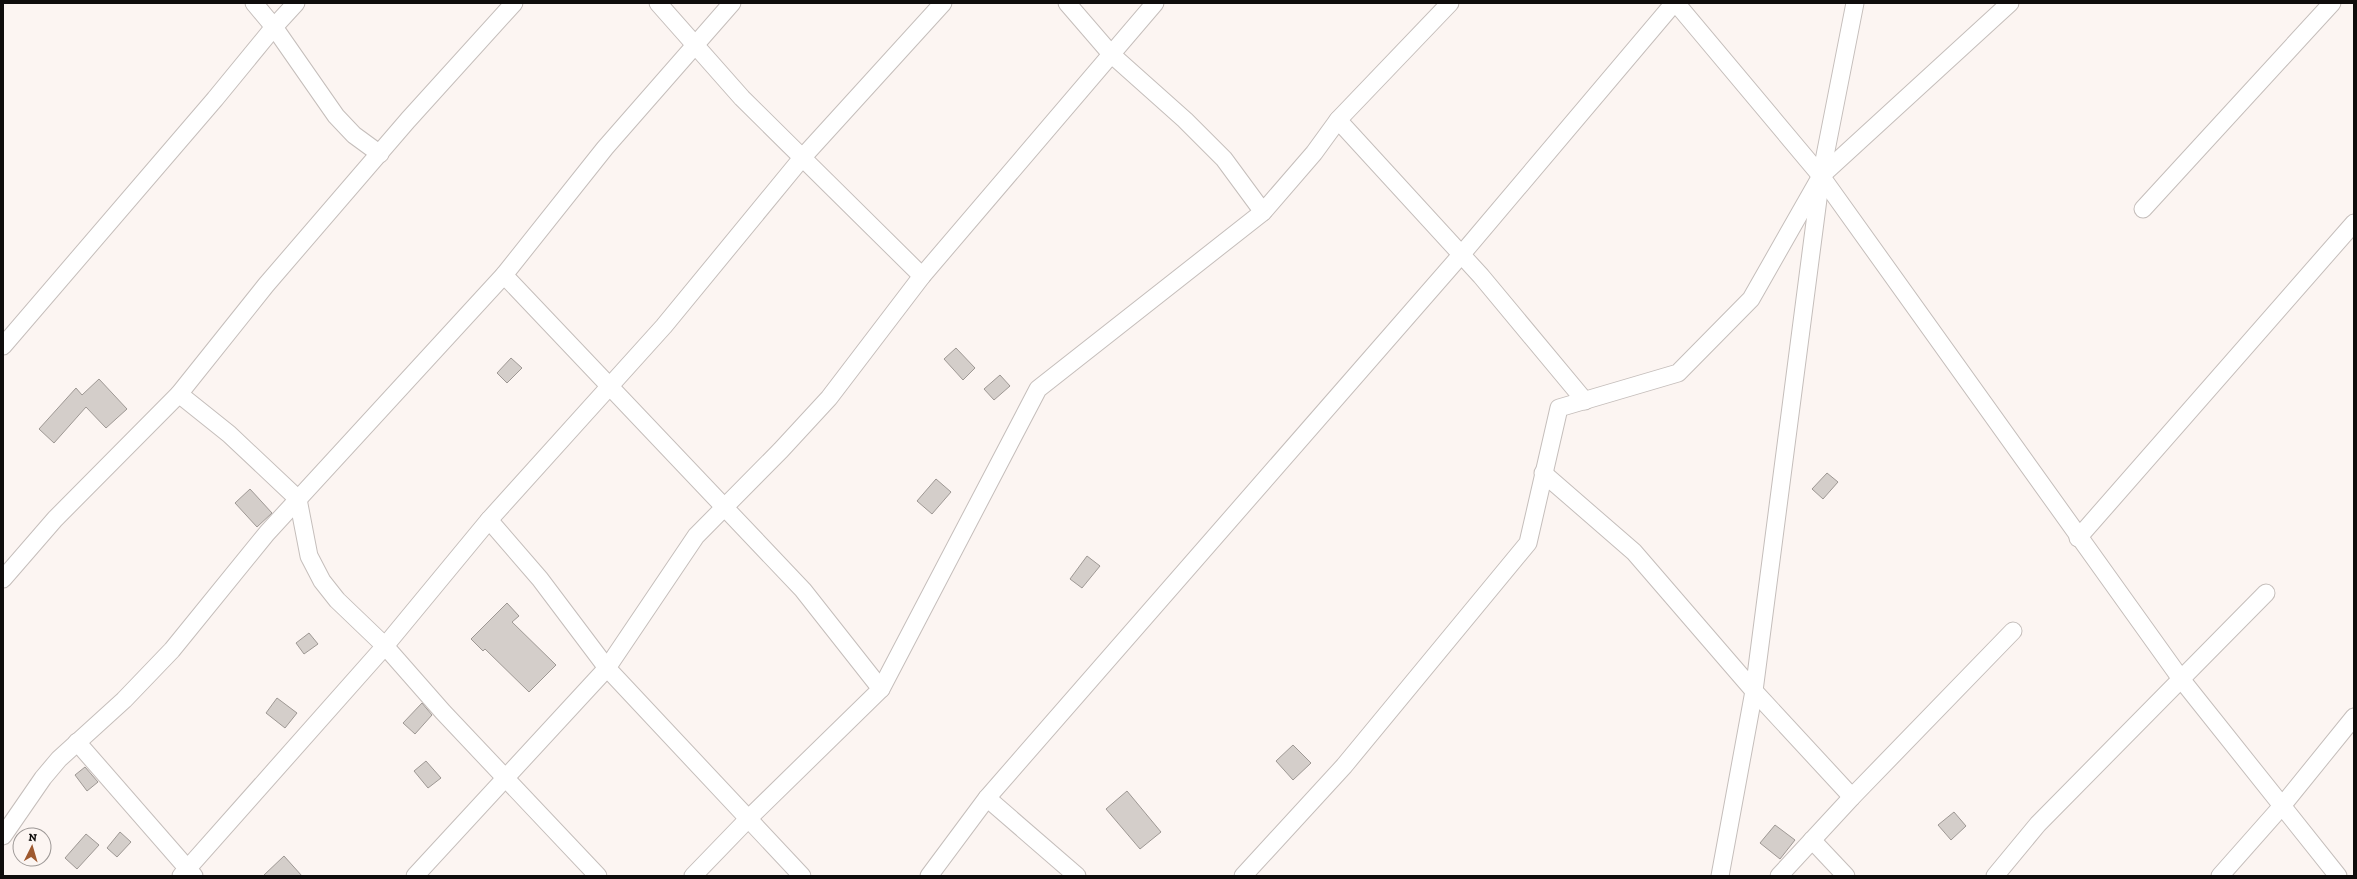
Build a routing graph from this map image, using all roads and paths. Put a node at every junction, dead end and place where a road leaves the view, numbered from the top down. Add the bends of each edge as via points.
1 (254, 3) edge
2 (296, 3) edge
3 (514, 3) edge
4 (658, 3) edge
5 (732, 3) edge
6 (943, 3) edge
7 (1067, 3) edge
8 (1155, 3) edge
9 (1450, 3) edge
10 (1675, 3) edge
11 (1855, 3) edge
12 (2010, 3) edge
13 (2332, 3) edge
14 (274, 27) junction
15 (695, 46) junction
16 (1111, 54) junction
17 (1338, 120) junction
18 (380, 154) junction
19 (802, 158) junction
20 (1821, 176) junction
21 (2143, 209) dead end
22 (1263, 212) junction
23 (2354, 223) edge
24 (1461, 255) junction
25 (504, 275) junction
26 (922, 276) junction
27 (3, 346) edge
28 (609, 386) junction
29 (179, 394) junction
30 (1585, 401) junction
31 (1543, 473) junction
32 (298, 499) junction
33 (724, 508) junction
34 (489, 520) junction
35 (2078, 538) junction
36 (3, 579) edge
37 (2266, 593) dead end
38 (2013, 631) dead end
39 (385, 646) junction
40 (607, 668) junction
41 (2181, 679) junction
42 (881, 689) junction
43 (1754, 692) junction
44 (2354, 717) edge
45 (77, 742) junction
46 (504, 778) junction
47 (1852, 797) junction
48 (987, 798) junction
49 (2282, 806) junction
50 (748, 818) junction
51 (3, 836) edge
52 (1812, 840) junction
53 (188, 874) edge
54 (415, 876) edge
55 (598, 876) edge
56 (693, 876) edge
57 (802, 876) edge
58 (929, 876) edge
59 (1077, 876) edge
60 (1243, 876) edge
61 (1720, 876) edge
62 (1779, 876) edge
63 (1846, 876) edge
64 (1994, 876) edge
65 (2220, 876) edge
66 (2338, 876) edge

1 - 14 street
2 - 14 street
3 - 18 street
4 - 15 street
5 - 15 street
6 - 19 street
7 - 16 street
8 - 16 street
9 - 17 street
10 - 20 street
10 - 24 street
11 - 20 street
12 - 20 street
13 - 21 street
14 - 18 street via 336,116 354,135
14 - 27 street
15 - 19 street
15 - 25 street via 605,148
16 - 22 street via 1185,120 1224,159
16 - 26 street
17 - 22 street via 1314,153
17 - 24 street
18 - 29 street via 266,285
19 - 26 street
19 - 28 street via 669,320
20 - 30 street via 1751,299 1678,373
20 - 35 street
20 - 43 street
22 - 42 street via 1038,389
23 - 35 street
24 - 30 street
24 - 48 street
25 - 28 street
25 - 32 street
26 - 33 street via 829,398
28 - 33 street
28 - 34 street
29 - 32 street via 229,434
29 - 36 street via 56,519
30 - 31 street via 1559,408
31 - 43 street via 1634,552
31 - 60 street via 1528,543 1344,766
32 - 39 street via 309,556 322,581 337,600
32 - 45 street via 267,533 172,650 124,700
33 - 40 street via 696,536
33 - 42 street via 803,590
34 - 39 street
34 - 40 street via 540,579
35 - 41 street
37 - 41 street
38 - 47 street
39 - 46 street
39 - 53 street
40 - 46 street
40 - 50 street
41 - 49 street
41 - 64 street via 2038,824
42 - 50 street
43 - 47 street
43 - 61 street
44 - 49 street
45 - 51 street via 43,778
45 - 53 street
46 - 54 street
46 - 55 street
47 - 52 street
48 - 58 street
48 - 59 street
49 - 65 street
49 - 66 street
50 - 56 street
50 - 57 street
52 - 62 street
52 - 63 street

